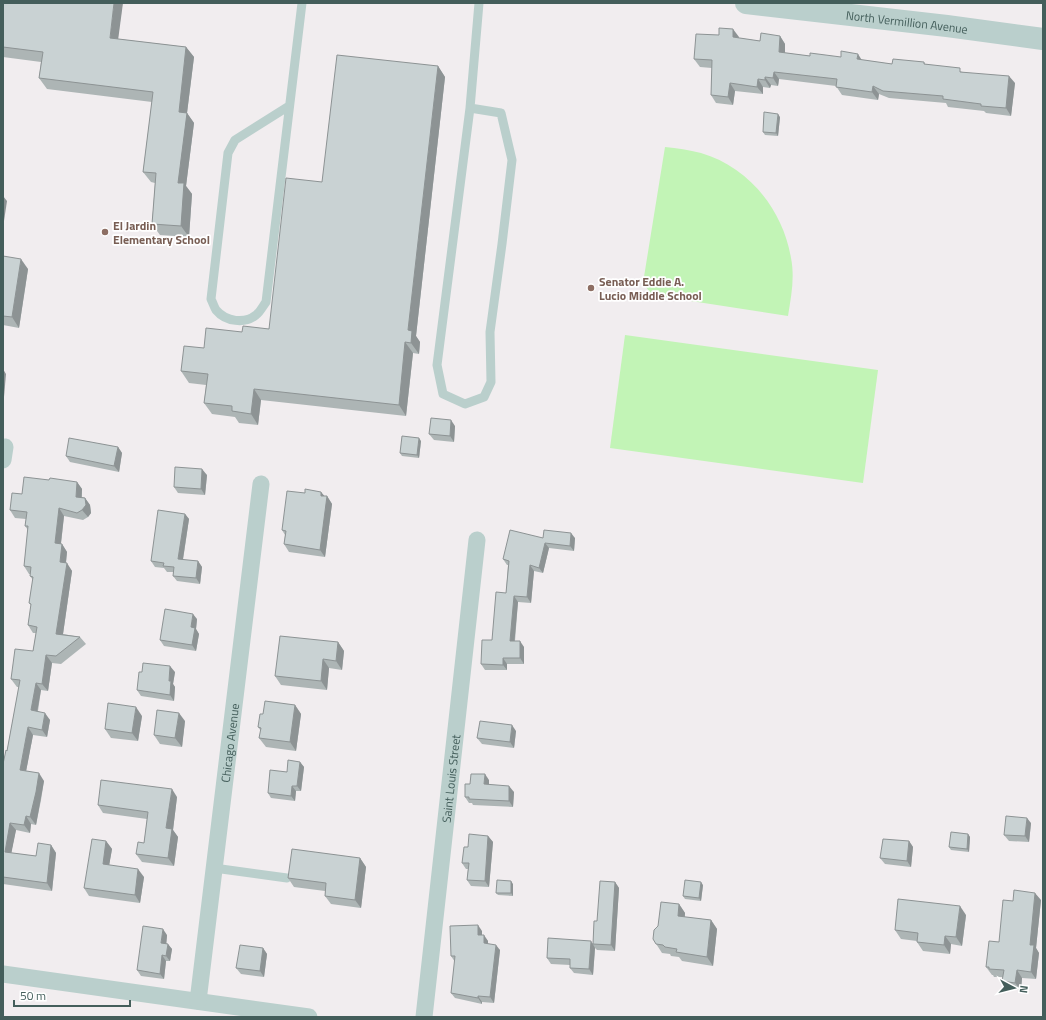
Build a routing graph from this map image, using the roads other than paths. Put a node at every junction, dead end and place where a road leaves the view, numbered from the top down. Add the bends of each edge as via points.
1 (302, 3) edge
2 (479, 3) edge
3 (746, 3) edge
4 (1043, 39) edge
5 (290, 106) junction
6 (470, 108) junction
7 (262, 484) dead end
8 (477, 540) dead end
9 (214, 868) junction
10 (287, 878) edge
11 (3, 974) edge
12 (198, 1002) junction
13 (223, 1011) edge
14 (309, 1017) edge
15 (424, 1017) edge

1 - 5 lane
2 - 6 lane
3 - 4 street, North Vermillion Avenue
5 - 5 lane via 266,302 257,314 246,321 223,317 211,299 228,153 235,140
6 - 6 lane via 501,112 512,160 490,332 492,382 484,397 465,404 443,394 436,365
7 - 9 street, Chicago Avenue
8 - 15 street, Saint Louis Street
9 - 10 lane
9 - 12 street, Chicago Avenue
11 - 12 street
12 - 13 street
13 - 14 street

